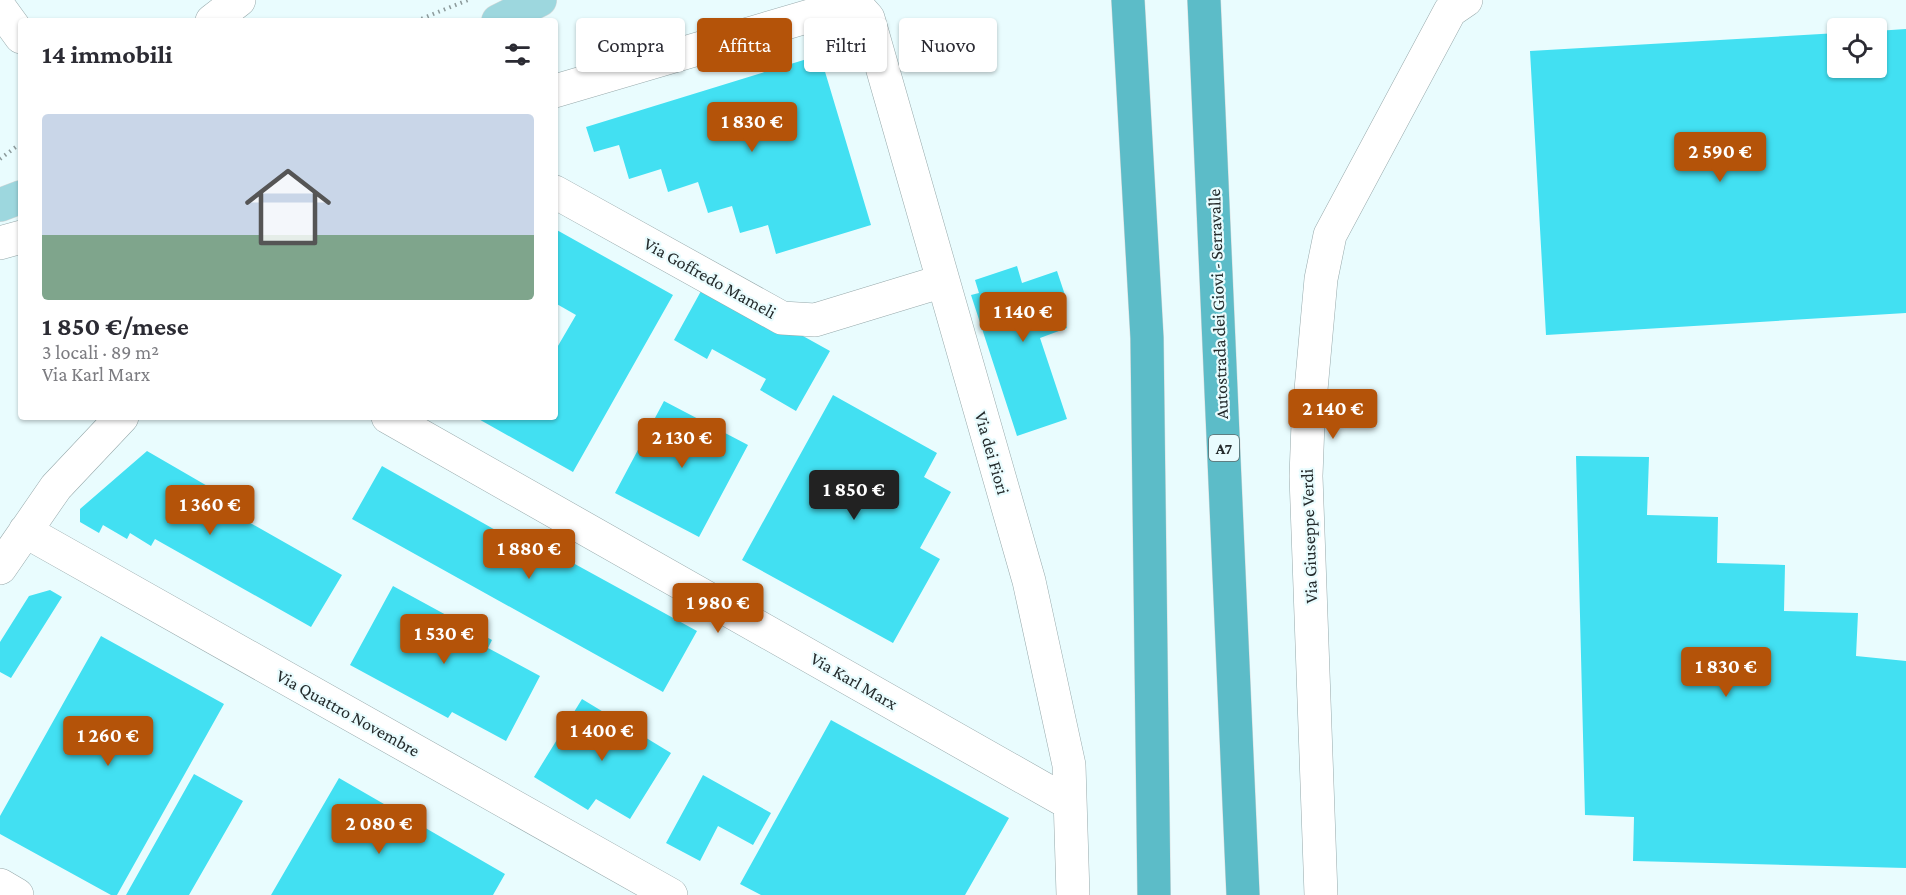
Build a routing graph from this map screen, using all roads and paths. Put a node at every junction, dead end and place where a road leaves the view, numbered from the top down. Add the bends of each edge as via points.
1 (239, 0) edge
2 (468, 0) edge
3 (540, 0) edge
4 (1128, 0) edge
5 (1204, 0) edge
6 (1466, 0) edge
7 (0, 8) edge
8 (216, 18) edge
9 (423, 18) edge
10 (504, 18) edge
11 (18, 33) edge
12 (558, 90) edge
13 (18, 145) edge
14 (0, 159) edge
15 (18, 176) edge
16 (0, 181) edge
17 (558, 194) edge
18 (18, 198) edge
19 (0, 205) edge
20 (18, 238) edge
21 (0, 243) edge
22 (943, 281) junction
23 (119, 420) edge
24 (393, 420) edge
25 (25, 531) junction
26 (0, 568) edge
27 (1070, 802) junction
28 (0, 885) edge
29 (17, 895) edge
30 (671, 895) edge
31 (1073, 895) edge
32 (1154, 895) edge
33 (1244, 895) edge
34 (1321, 895) edge

1 - 8 street
2 - 9 path
3 - 10 main road
4 - 32 highway via 1147,338
5 - 33 highway, Autostrada dei Giovi - Serravalle / A7
6 - 34 street, Via Giuseppe Verdi via 1450,11 1330,235 1321,279 1306,476
7 - 11 street
12 - 22 street, Via dei Fiori via 847,5 859,8 868,18
13 - 14 path
15 - 16 main road
17 - 22 street, Via Goffredo Mameli via 782,318 815,320
18 - 19 main road
20 - 21 street
22 - 27 street, Via dei Fiori via 1029,581 1069,765
23 - 25 street via 56,487
24 - 27 street, Via Karl Marx
25 - 26 street
25 - 30 street, Via Quattro Novembre
27 - 31 street, Via dei Fiori
28 - 29 street

